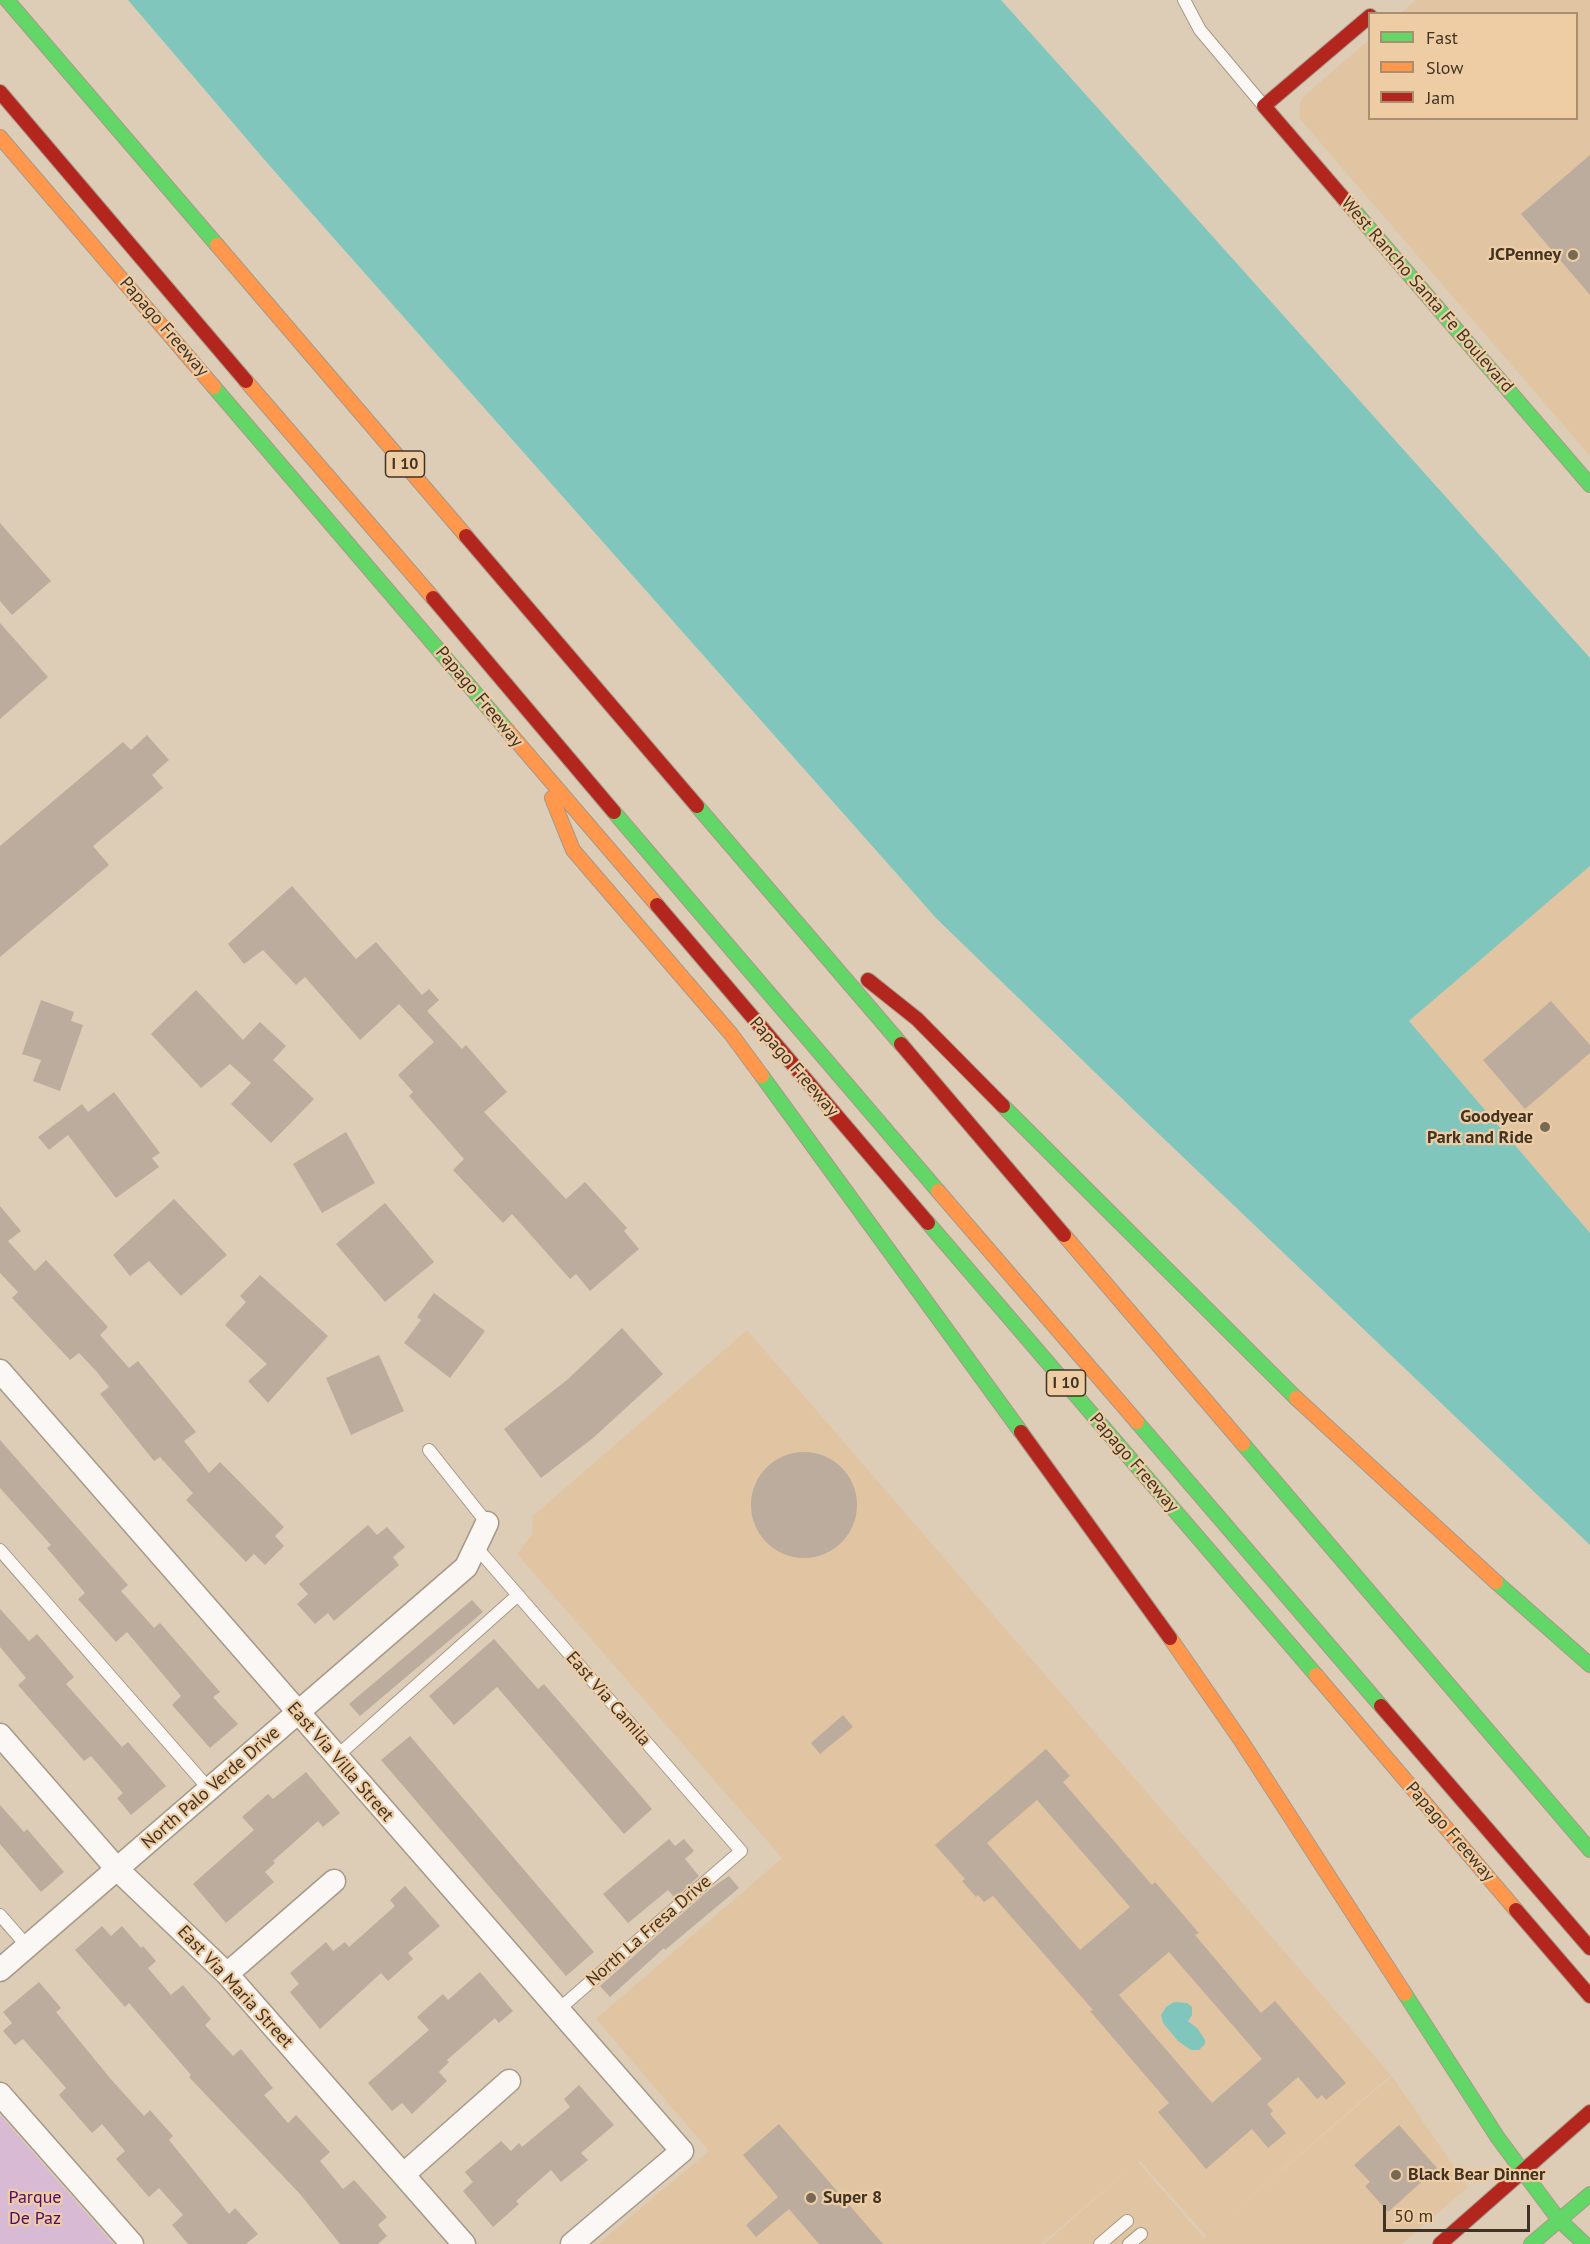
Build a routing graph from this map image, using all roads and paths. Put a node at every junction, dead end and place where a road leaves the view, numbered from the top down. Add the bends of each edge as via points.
1 (7, 0) edge
2 (1184, 0) edge
3 (1368, 17) edge
4 (0, 92) edge
5 (1264, 106) junction
6 (0, 137) edge
7 (1590, 485) edge
8 (541, 771) junction
9 (804, 928) junction
10 (0, 1371) edge
11 (429, 1450) dead end
12 (487, 1522) joint
13 (476, 1547) junction
14 (0, 1551) edge
15 (518, 1595) junction
16 (1590, 1665) edge
17 (297, 1713) junction
18 (0, 1735) edge
19 (336, 1757) junction
20 (209, 1789) junction
21 (1590, 1850) edge
22 (741, 1851) joint
23 (117, 1869) junction
24 (334, 1881) dead end
25 (0, 1915) edge
26 (28, 1947) junction
27 (1590, 1948) edge
28 (0, 1970) edge
29 (227, 1974) junction
30 (1590, 1996) edge
31 (558, 2010) junction
32 (509, 2081) dead end
33 (0, 2094) edge
34 (1590, 2112) edge
35 (1521, 2170) junction
36 (404, 2174) junction
37 (1590, 2194) edge
38 (1559, 2220) junction
39 (1127, 2221) dead end
40 (1140, 2234) dead end
41 (132, 2244) edge
42 (464, 2244) edge
43 (572, 2244) edge
44 (1100, 2244) edge
45 (1129, 2244) edge
46 (1440, 2244) edge
47 (1531, 2244) edge
48 (1585, 2244) edge

1 - 9 main road, I 10
2 - 5 lane via 1200,30
3 - 5 main road
4 - 27 main road
5 - 7 main road, West Rancho Santa Fe Boulevard
6 - 8 main road, Papago Freeway / I 10
8 - 30 main road, Papago Freeway / I 10
8 - 35 main road via 573,850 731,1034 1141,1597 1240,1740
9 - 16 main road via 917,1019 1280,1383
9 - 21 main road, I 10
10 - 17 street, East Via Villa Street
11 - 12 lane
12 - 13 street, North Palo Verde Drive
13 - 15 lane, East Via Camila
13 - 17 street, North Palo Verde Drive via 466,1567
14 - 20 lane
15 - 19 lane
15 - 22 lane, East Via Camila
17 - 19 street, East Via Villa Street
17 - 20 street, North Palo Verde Drive
18 - 23 street, East Via Maria Street
19 - 31 street, East Via Villa Street
20 - 23 street, North Palo Verde Drive
22 - 31 lane, North La Fresa Drive
23 - 26 street, North Palo Verde Drive
23 - 29 street, East Via Maria Street
24 - 29 street
25 - 26 lane
26 - 28 street, North Palo Verde Drive
29 - 36 street, East Via Maria Street
31 - 43 street, East Via Villa Street via 682,2151
32 - 36 street
33 - 41 street
34 - 35 main road
35 - 38 main road
35 - 46 main road
36 - 42 street, East Via Maria Street
37 - 38 main road
38 - 47 main road
38 - 48 main road
39 - 44 lane
40 - 45 lane

